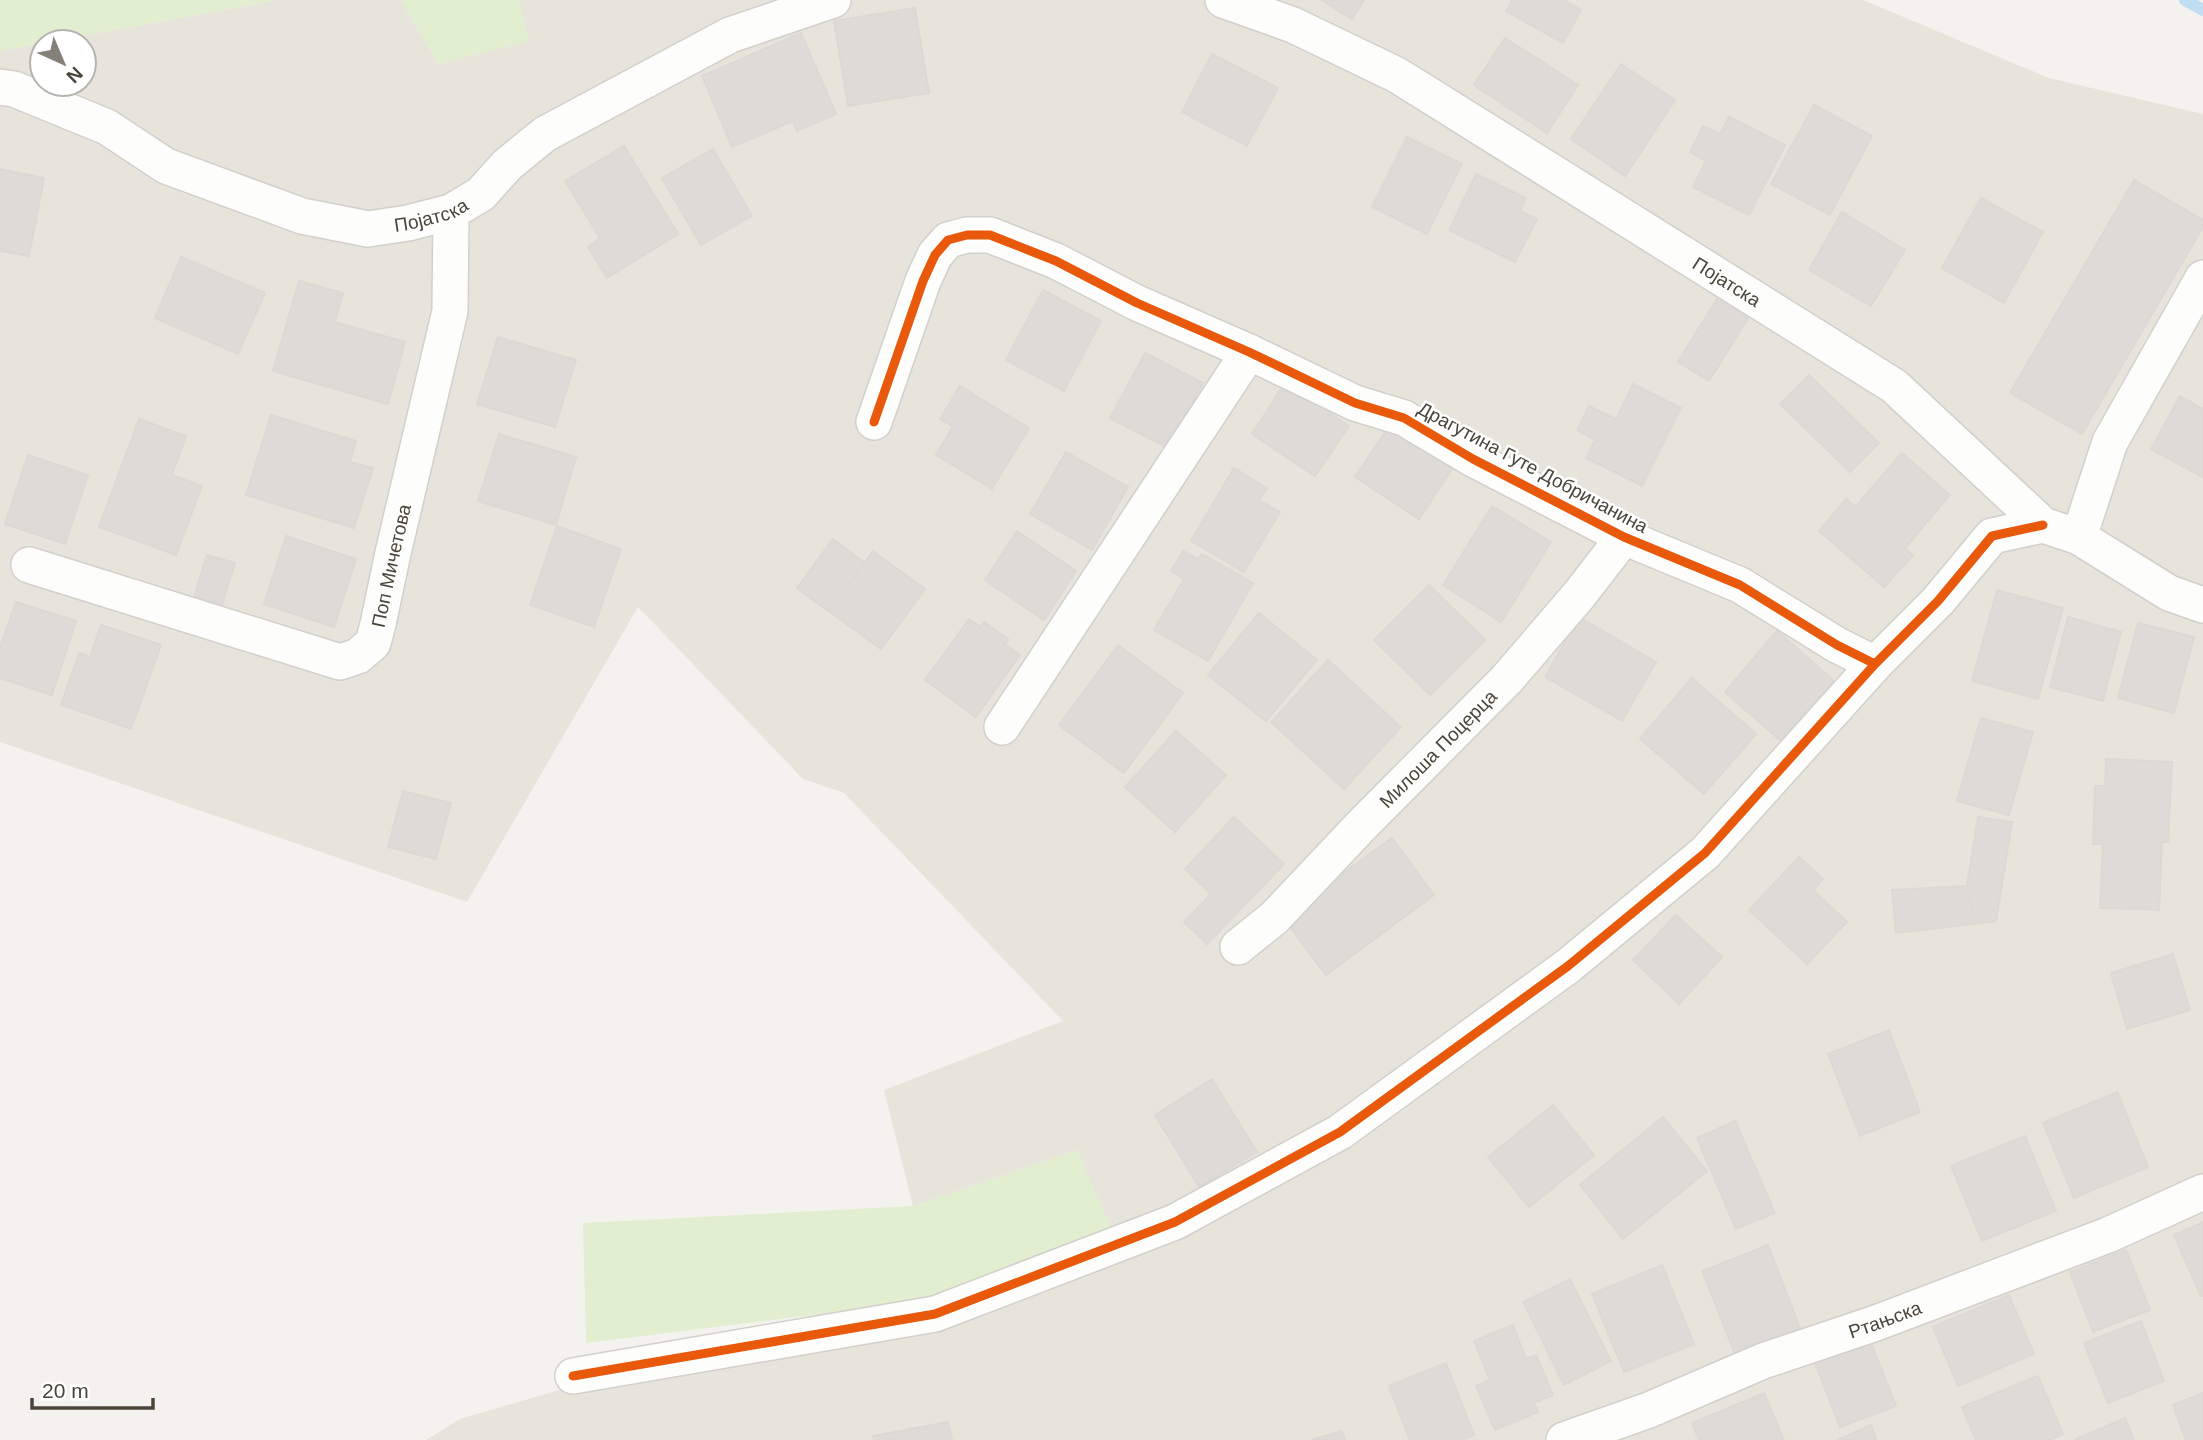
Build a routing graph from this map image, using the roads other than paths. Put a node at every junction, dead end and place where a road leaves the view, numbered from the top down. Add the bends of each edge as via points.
1 (833, 0) edge
2 (1223, 0) edge
3 (0, 87) edge
4 (451, 212) junction
5 (2203, 278) edge
6 (1250, 352) junction
7 (874, 422) dead end
8 (2043, 525) junction
9 (1624, 537) junction
10 (2079, 537) junction
11 (29, 565) dead end
12 (2203, 605) edge
13 (1875, 664) junction
14 (1002, 727) dead end
15 (1238, 947) dead end
16 (2203, 1192) edge
17 (573, 1376) dead end
18 (1564, 1440) edge

1 - 4 street, Појатска via 730,35 545,134 481,194
2 - 8 street, Појатска via 1293,25 1397,75 1894,386
3 - 4 street, Појатска via 107,127 166,166 302,216 368,229
4 - 11 street, Поп Мичетова via 450,311 379,624 373,643 358,656 340,662
5 - 10 street via 2110,442
6 - 7 street, Драгутина Гуте Добричанина via 1137,303 1056,261 990,235 967,235 948,240 936,254
6 - 9 street, Драгутина Гуте Добричанина via 1355,403 1404,418
6 - 14 street
8 - 10 street, Појатска
8 - 13 street via 1992,536 1938,601
9 - 13 street, Драгутина Гуте Добричанина via 1740,585
9 - 15 street, Милоша Поцерца via 1507,679 1274,918
10 - 12 street, Појатска via 2169,593
13 - 17 street via 1704,853 1569,966 1340,1132 1175,1223 935,1314
16 - 18 street, Ртањска via 2108,1235

